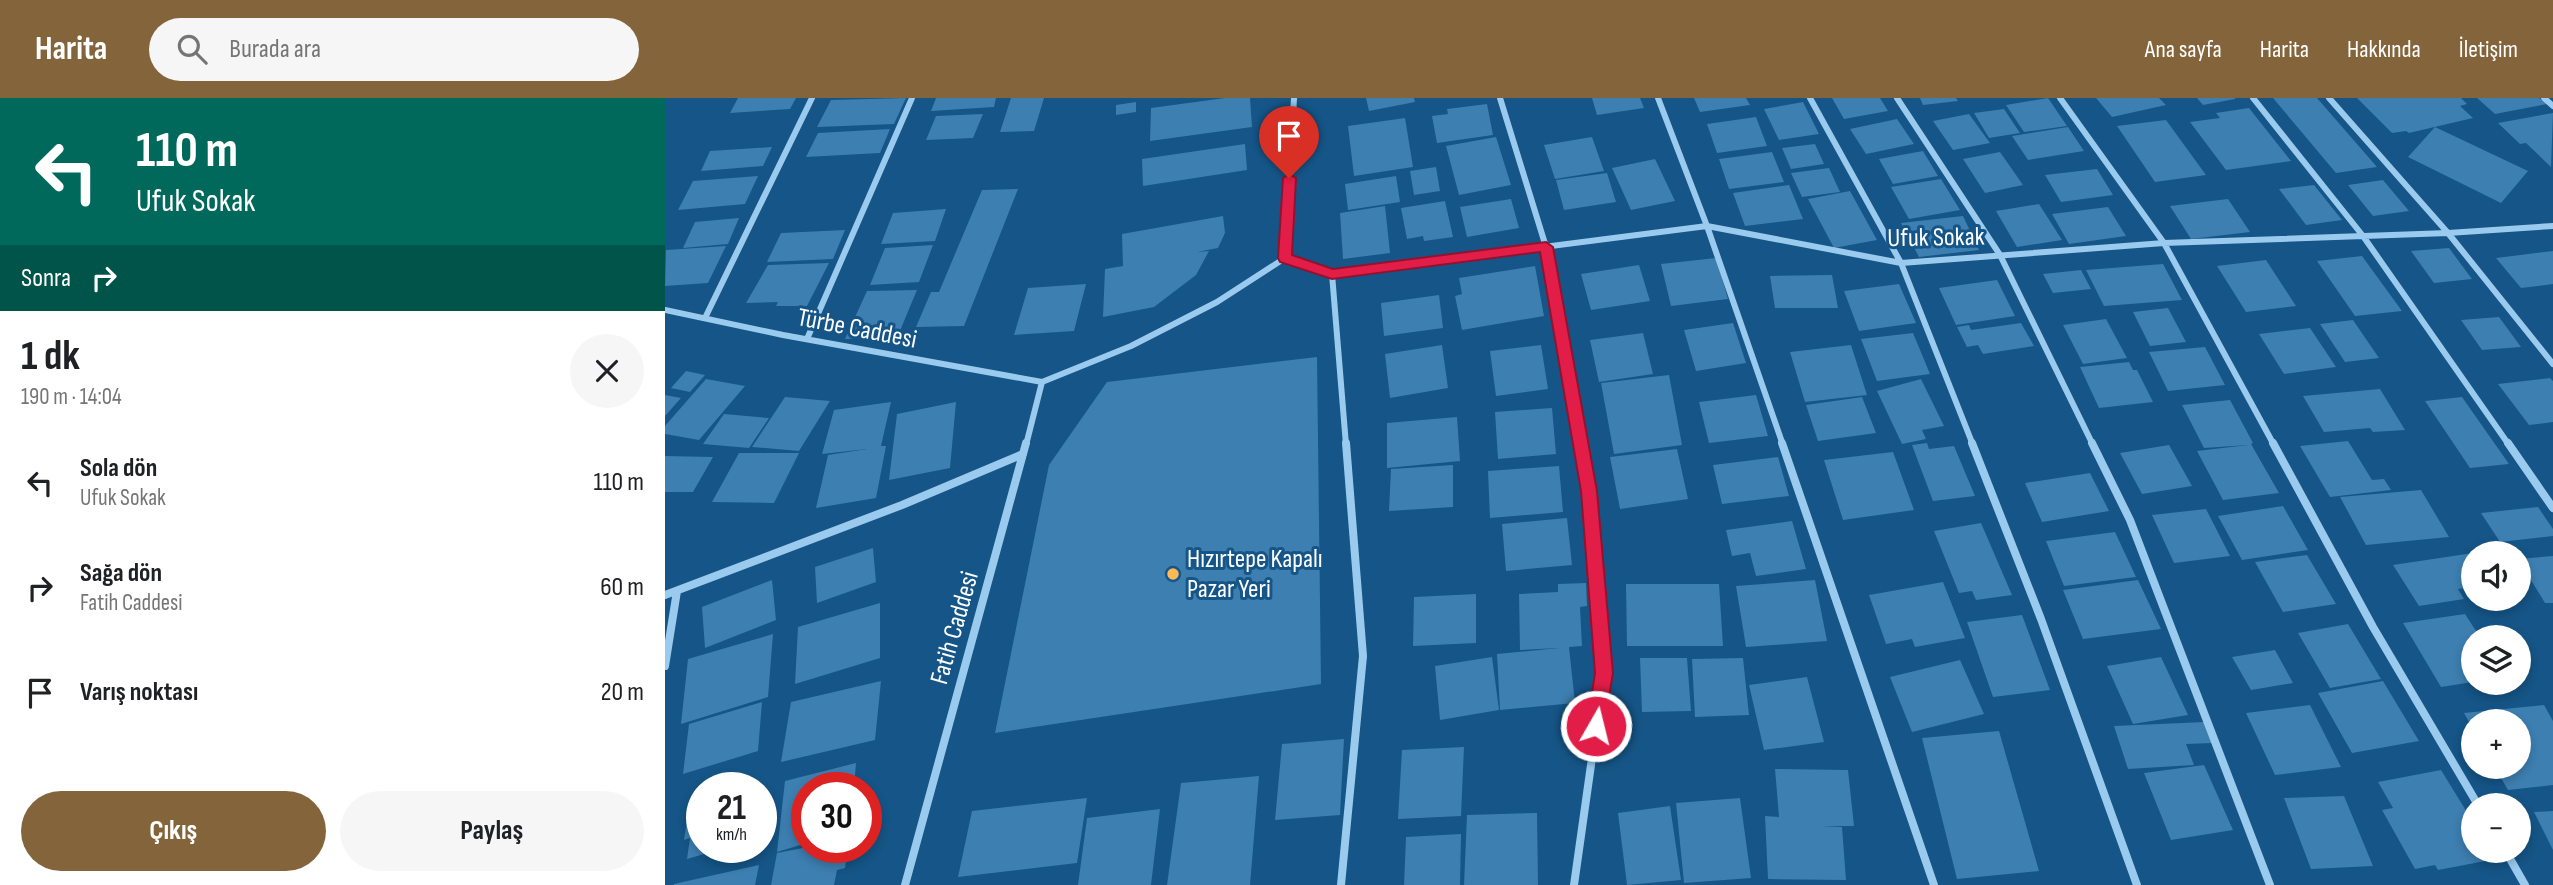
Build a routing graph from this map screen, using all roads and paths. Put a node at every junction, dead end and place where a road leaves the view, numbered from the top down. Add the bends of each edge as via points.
1 (812, 98) edge
2 (912, 98) edge
3 (1294, 98) edge
4 (1500, 98) edge
5 (1658, 98) edge
6 (1810, 98) edge
7 (1897, 98) edge
8 (2060, 98) edge
9 (2253, 98) edge
10 (2329, 98) edge
11 (2544, 98) edge
12 (2553, 106) edge
13 (1706, 226) junction
14 (2553, 226) edge
15 (2448, 233) junction
16 (2363, 236) junction
17 (2164, 243) junction
18 (1546, 247) junction
19 (2000, 256) junction
20 (1285, 258) junction
21 (1901, 263) junction
22 (1332, 274) junction
23 (665, 310) edge
24 (705, 318) junction
25 (807, 339) junction
26 (2553, 364) edge
27 (1042, 382) junction
28 (1023, 454) junction
29 (2553, 508) edge
30 (677, 590) junction
31 (665, 595) edge
32 (665, 666) edge
33 (2471, 793) edge
34 (2512, 863) edge
35 (905, 885) edge
36 (1341, 885) edge
37 (1574, 885) edge
38 (1934, 885) edge
39 (2137, 885) edge
40 (2270, 885) edge
41 (2525, 885) edge

1 - 24 street
2 - 25 street
3 - 20 street
4 - 18 street
5 - 13 street
6 - 21 street
7 - 19 street
8 - 17 street
9 - 16 street
10 - 15 street
11 - 12 street
13 - 18 street, Ufuk Sokak
13 - 21 street, Ufuk Sokak
13 - 38 street
14 - 15 street, Ufuk Sokak
15 - 16 street, Ufuk Sokak
15 - 26 street
16 - 17 street, Ufuk Sokak
16 - 29 street
17 - 19 street, Ufuk Sokak
17 - 33 street via 2373,627
18 - 22 street, Ufuk Sokak
18 - 37 street via 1589,491 1604,673
19 - 21 street, Ufuk Sokak
19 - 40 street via 2130,520
20 - 22 street, Ufuk Sokak
20 - 27 street via 1217,302 1143,340
21 - 39 street via 2041,620
22 - 36 street via 1363,656
23 - 24 street, Türbe Caddesi
24 - 25 street, Türbe Caddesi
25 - 27 street, Türbe Caddesi
27 - 28 street, Fatih Caddesi
28 - 30 street
28 - 35 street, Fatih Caddesi
30 - 31 street
30 - 32 street
34 - 41 street

